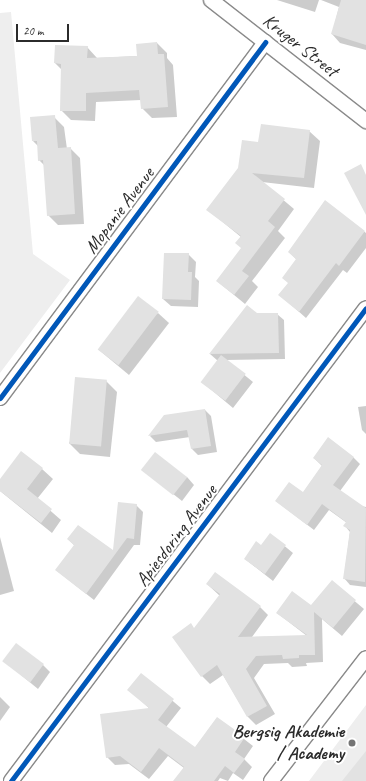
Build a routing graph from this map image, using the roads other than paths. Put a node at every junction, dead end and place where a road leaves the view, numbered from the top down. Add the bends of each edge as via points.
1 (212, 0) edge
2 (265, 42) junction
3 (366, 121) edge
4 (366, 308) edge
5 (0, 398) edge
6 (366, 658) edge
7 (11, 781) edge
8 (272, 781) edge

1 - 2 street, Kruger Street
2 - 3 street, Kruger Street
2 - 5 street, Mopanie Avenue
4 - 7 street, Apiesdoring Avenue
6 - 8 street

